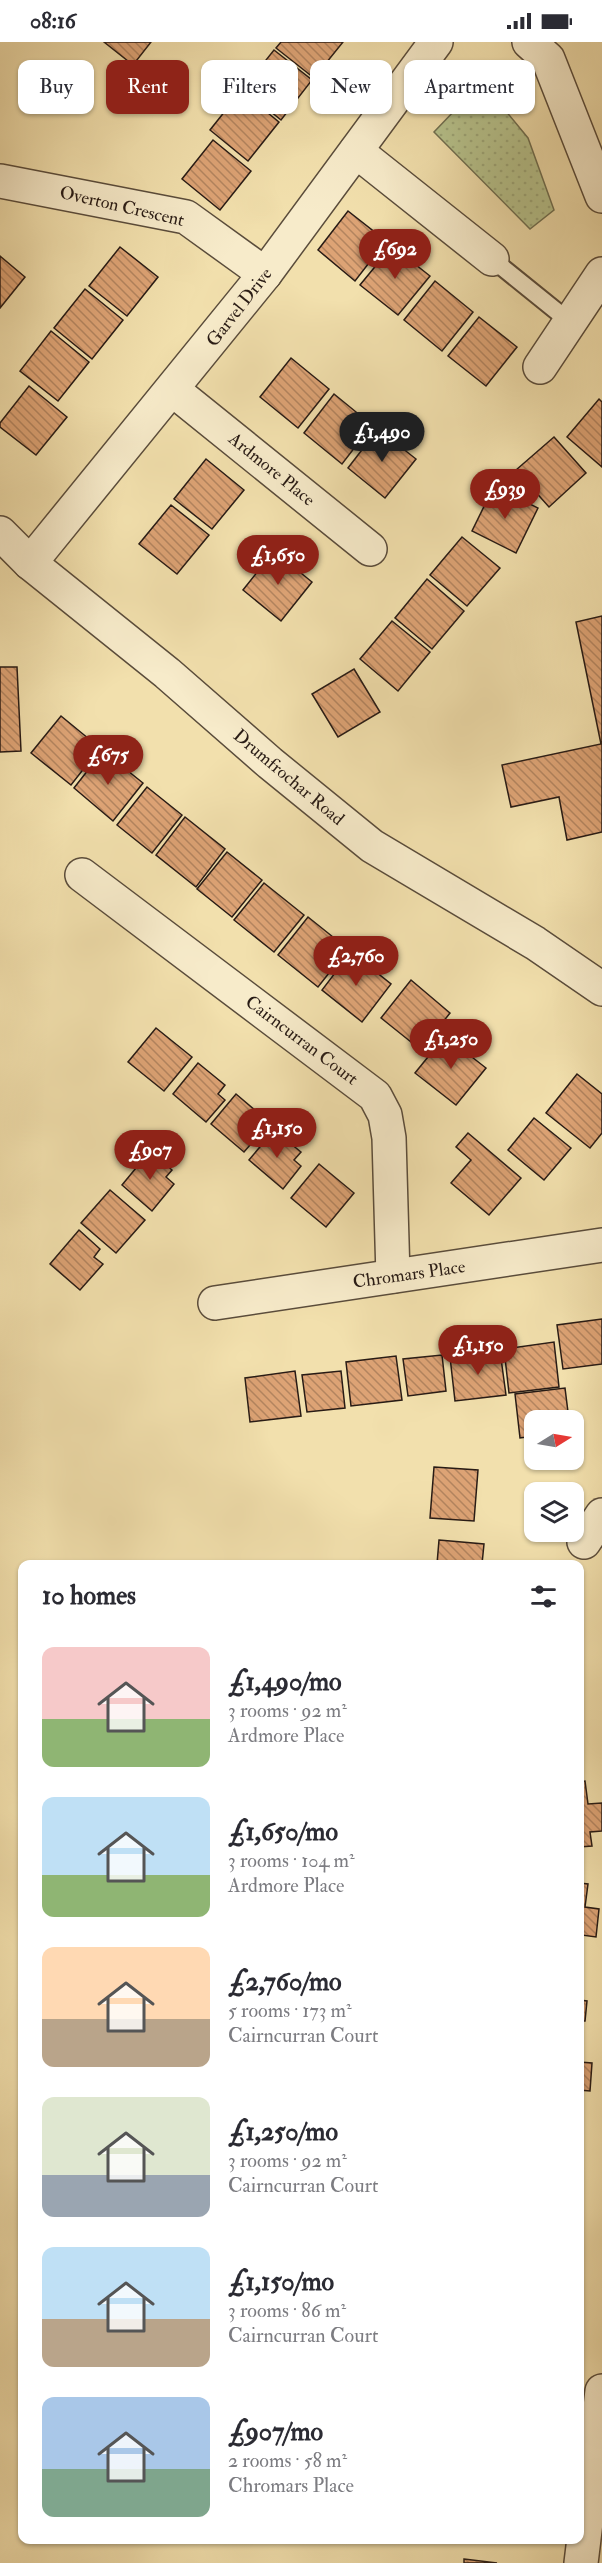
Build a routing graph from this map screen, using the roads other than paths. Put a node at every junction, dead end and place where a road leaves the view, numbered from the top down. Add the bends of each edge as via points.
1 (436, 42) edge
2 (529, 42) edge
3 (356, 151) junction
4 (0, 180) edge
5 (602, 196) edge
6 (492, 260) joint
7 (265, 274) junction
8 (602, 274) edge
9 (570, 322) junction
10 (540, 367) dead end
11 (173, 390) junction
12 (0, 533) edge
13 (370, 549) dead end
14 (30, 563) junction
15 (82, 875) dead end
16 (602, 989) edge
17 (602, 1245) edge
18 (393, 1276) junction
19 (215, 1303) dead end
20 (602, 1515) edge
21 (584, 1542) dead end
22 (602, 2391) edge
23 (584, 2538) edge
24 (583, 2544) edge
25 (581, 2563) edge

1 - 3 street, Garvel Drive
2 - 5 street via 548,59
3 - 6 street
3 - 7 street, Garvel Drive
4 - 7 street, Overton Crescent via 186,217
6 - 9 lane
7 - 11 street, Garvel Drive
8 - 9 street
9 - 10 street
11 - 13 street, Ardmore Place
11 - 14 street, Garvel Drive
12 - 14 street, Drumfrochar Road
14 - 16 street, Drumfrochar Road via 372,846 535,943
15 - 18 street, Cairncurran Court via 375,1096 385,1115 389,1138
17 - 18 street, Chromars Place
18 - 19 street, Chromars Place
20 - 21 street
22 - 23 street
24 - 25 street

